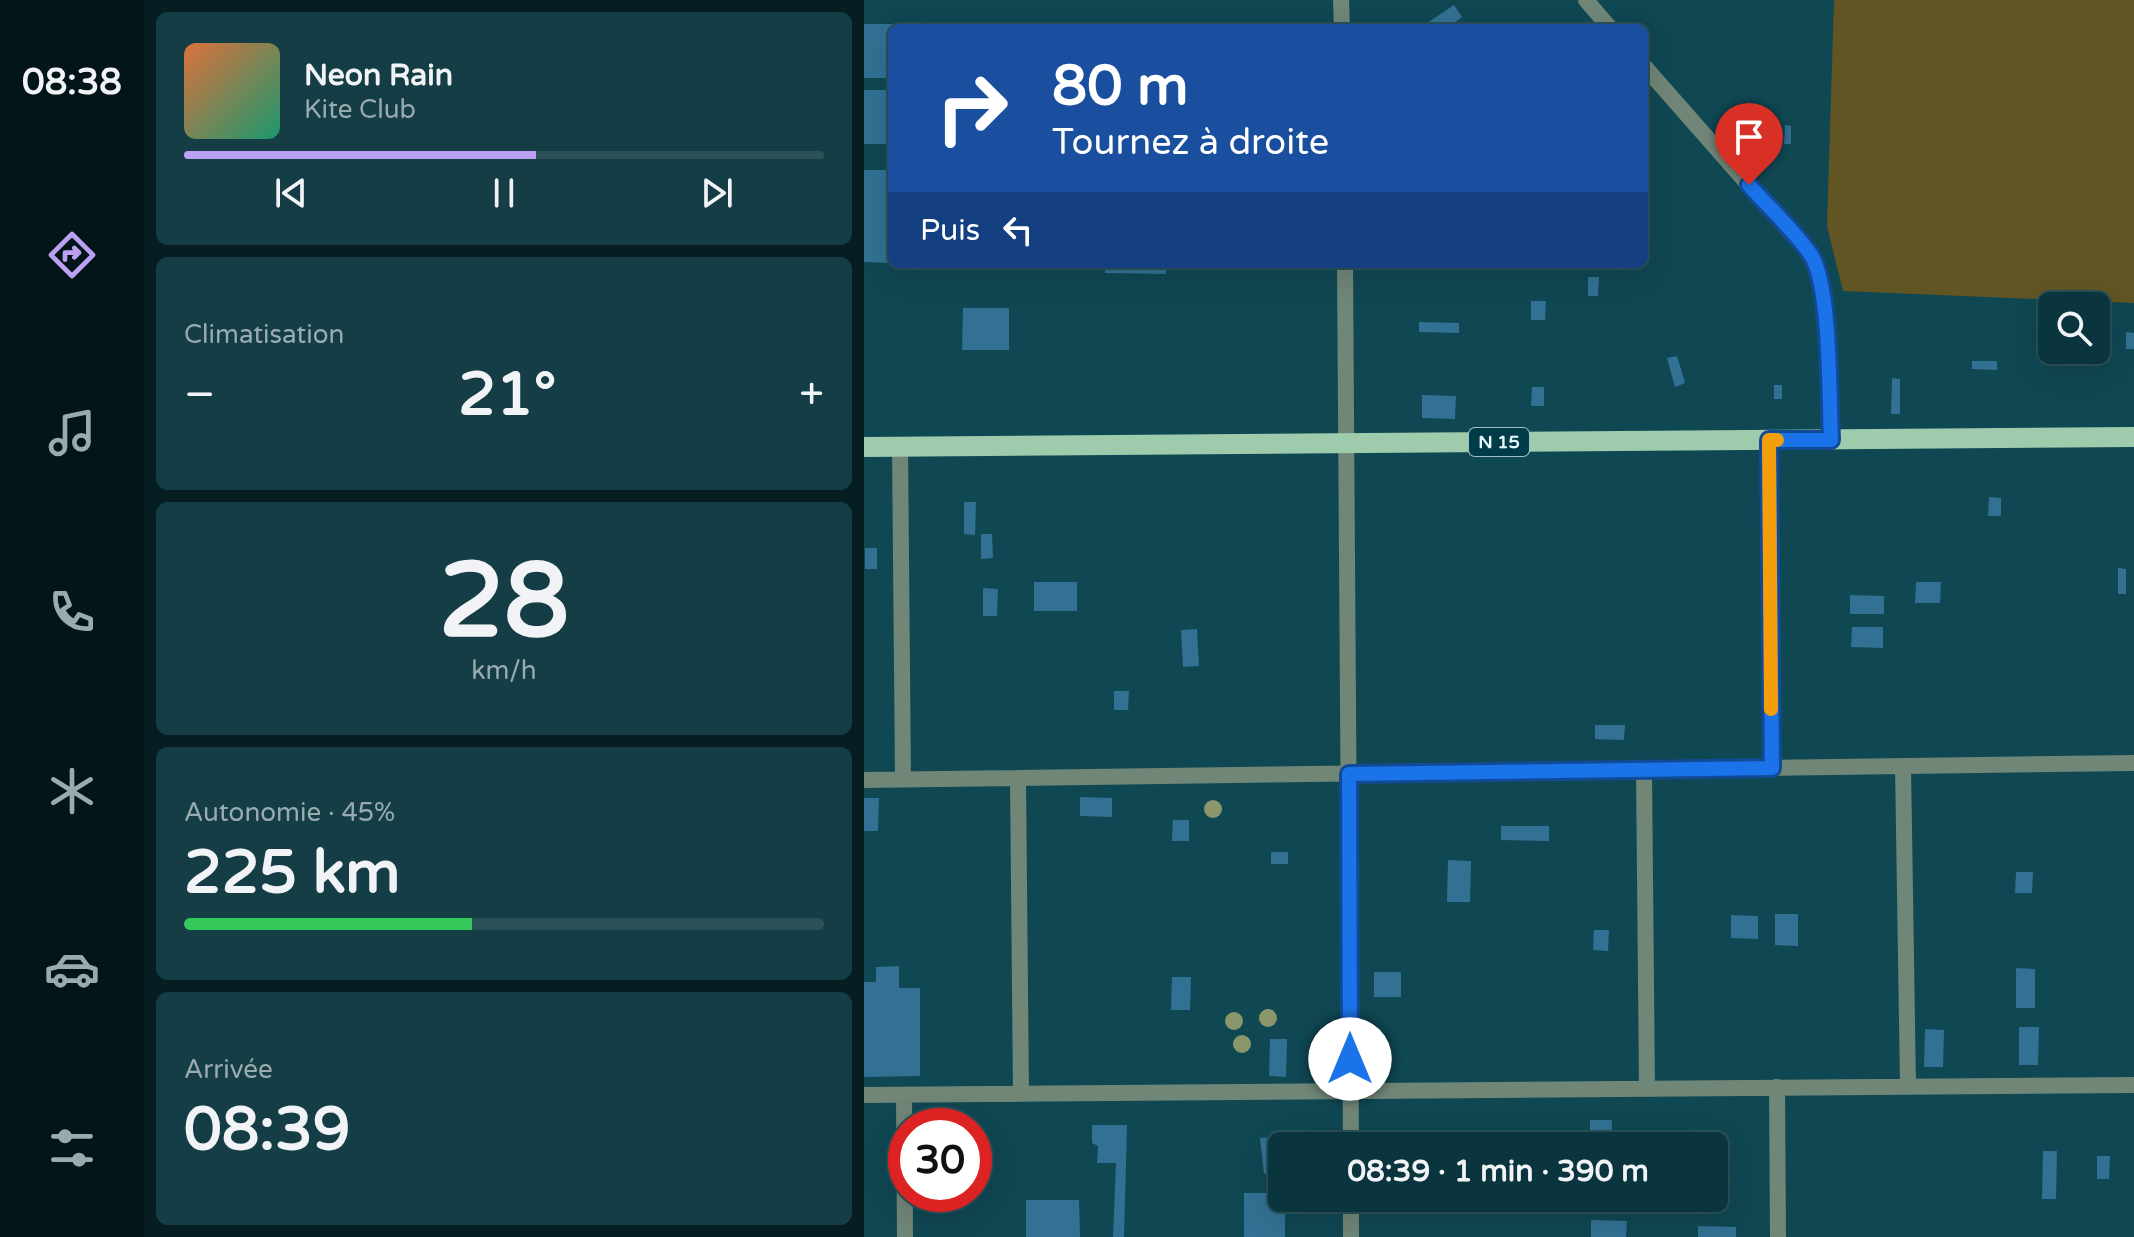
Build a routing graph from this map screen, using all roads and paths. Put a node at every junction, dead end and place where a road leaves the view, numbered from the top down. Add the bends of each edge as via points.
1 (1341, 0) edge
2 (1586, 0) edge
3 (1342, 24) edge
4 (1607, 24) edge
5 (1648, 71) edge
6 (1345, 268) edge
7 (2134, 437) edge
8 (1769, 440) junction
9 (1831, 440) junction
10 (1348, 443) junction
11 (900, 446) junction
12 (864, 447) edge
13 (2134, 763) edge
14 (1903, 766) junction
15 (1772, 768) junction
16 (1644, 770) junction
17 (1349, 774) junction
18 (1018, 778) junction
19 (903, 779) junction
20 (864, 780) edge
21 (2134, 1085) edge
22 (1908, 1086) junction
23 (1777, 1087) junction
24 (1647, 1089) junction
25 (1350, 1091) junction
26 (1021, 1094) junction
27 (864, 1095) edge
28 (904, 1095) junction
29 (1351, 1132) edge
30 (1351, 1212) edge
31 (905, 1237) edge
32 (1351, 1237) edge
33 (1778, 1237) edge

1 - 3 street
2 - 4 street
5 - 9 street via 1812,257 1825,315
6 - 10 street
7 - 9 main road, N 15
8 - 9 main road, N 15
8 - 10 main road, N 15
8 - 15 street
10 - 11 main road, N 15
10 - 17 street
11 - 12 main road, N 15
11 - 19 street
13 - 14 street
14 - 15 street
14 - 22 street
15 - 16 street
16 - 17 street
16 - 24 street
17 - 18 street
17 - 25 street
18 - 19 street
18 - 26 street
19 - 20 street
21 - 22 street
22 - 23 street
23 - 24 street
23 - 33 street
24 - 25 street
25 - 26 street
25 - 29 street
26 - 28 street
27 - 28 street
28 - 31 street
30 - 32 street

